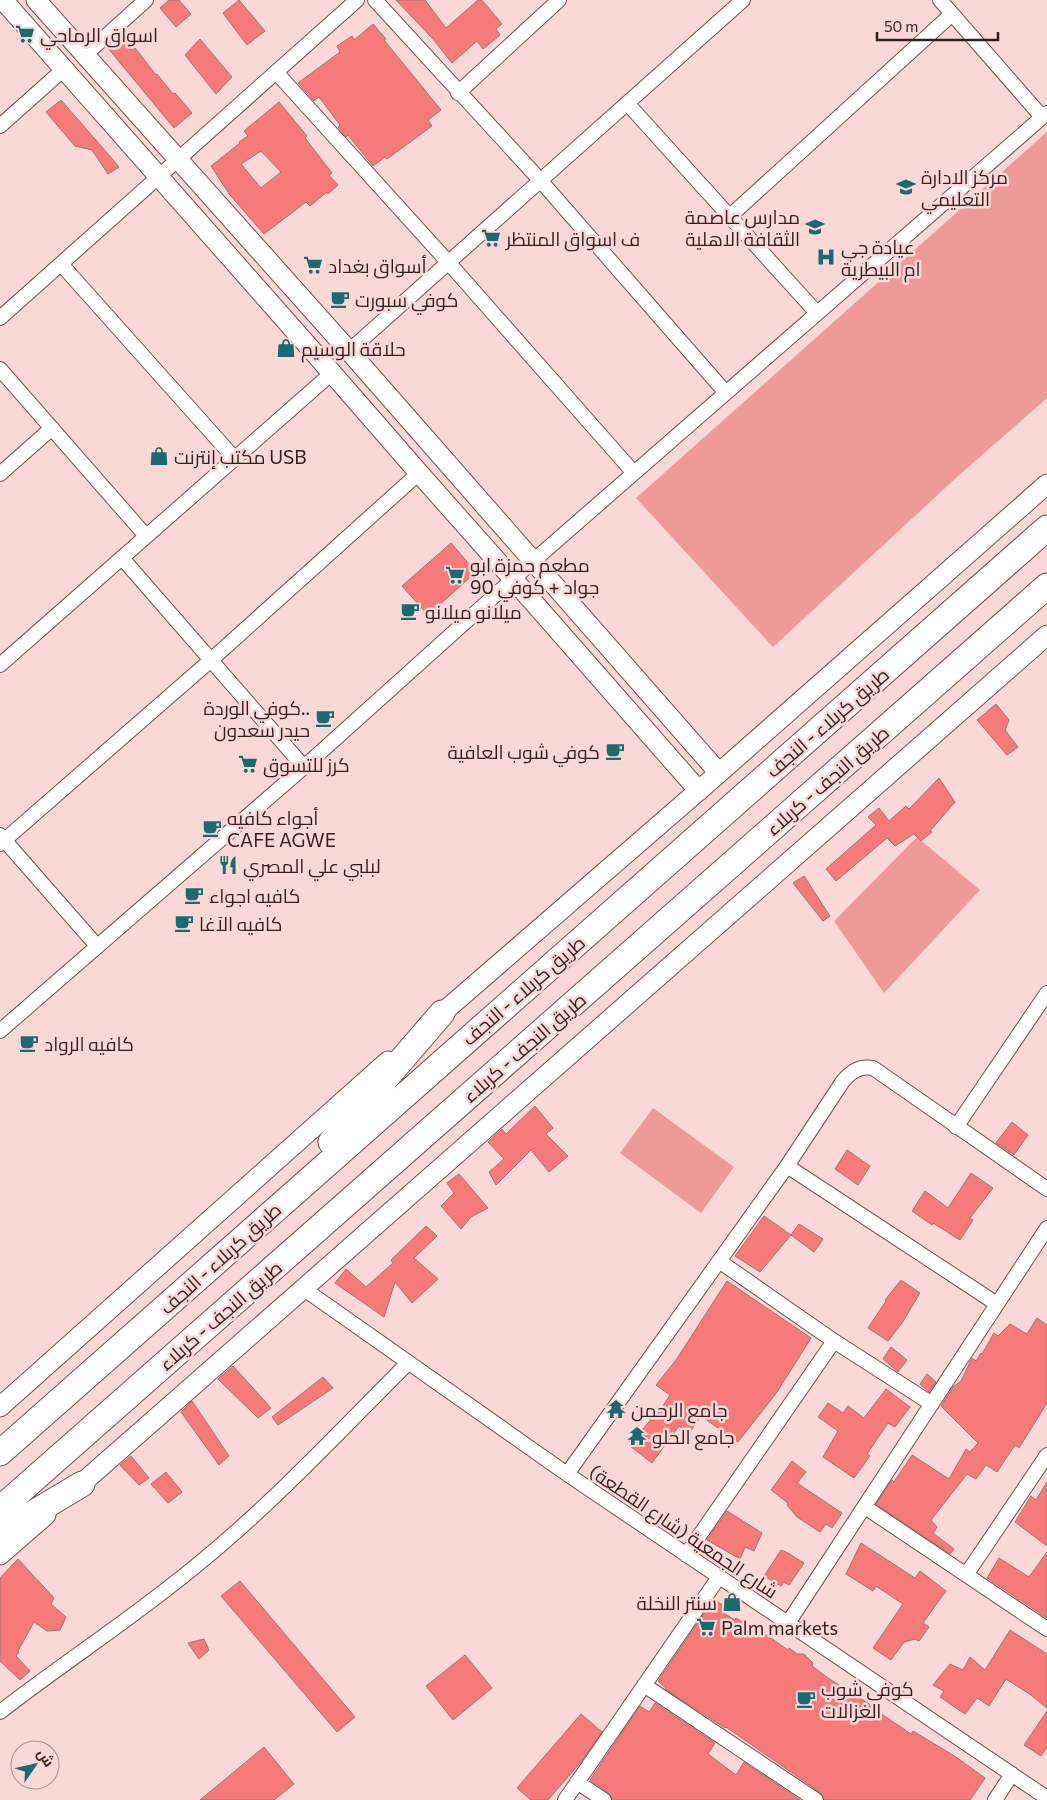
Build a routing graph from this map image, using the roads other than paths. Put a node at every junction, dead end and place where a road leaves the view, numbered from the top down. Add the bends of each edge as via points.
1 (2, 0) edge
2 (36, 0) edge
3 (146, 0) edge
4 (357, 0) edge
5 (375, 0) edge
6 (559, 0) edge
7 (742, 0) edge
8 (940, 0) edge
9 (952, 14) junction
10 (85, 55) junction
11 (64, 69) junction
12 (276, 72) junction
13 (458, 93) junction
14 (627, 103) junction
15 (1044, 115) edge
16 (0, 126) edge
17 (160, 139) junction
18 (140, 155) junction
19 (178, 160) junction
20 (159, 176) junction
21 (195, 180) junction
22 (540, 180) junction
23 (178, 197) junction
24 (729, 217) junction
25 (448, 262) junction
26 (61, 264) junction
27 (817, 313) junction
28 (0, 318) edge
29 (349, 351) junction
30 (0, 369) edge
31 (332, 373) junction
32 (726, 393) junction
33 (52, 428) junction
34 (235, 459) junction
35 (634, 473) junction
36 (0, 474) edge
37 (419, 474) junction
38 (1047, 484) edge
39 (1047, 528) edge
40 (509, 535) junction
41 (146, 536) junction
42 (487, 550) junction
43 (122, 558) junction
44 (532, 562) junction
45 (513, 579) junction
46 (1047, 586) edge
47 (1047, 635) edge
48 (211, 660) junction
49 (0, 665) edge
50 (304, 767) junction
51 (719, 773) junction
52 (699, 791) junction
53 (1, 840) edge
54 (97, 946) junction
55 (1047, 993) edge
56 (442, 1013) junction
57 (0, 1031) edge
58 (956, 1128) junction
59 (787, 1166) junction
60 (1047, 1189) edge
61 (270, 1213) junction
62 (1047, 1228) edge
63 (719, 1261) junction
64 (304, 1288) junction
65 (997, 1304) junction
66 (834, 1341) junction
67 (408, 1363) junction
68 (932, 1404) junction
69 (0, 1407) edge
70 (0, 1453) edge
71 (1047, 1455) edge
72 (566, 1474) junction
73 (82, 1484) junction
74 (865, 1507) junction
75 (0, 1509) edge
76 (0, 1533) edge
77 (0, 1555) edge
78 (686, 1555) junction
79 (966, 1575) junction
80 (719, 1577) junction
81 (788, 1623) junction
82 (1047, 1630) edge
83 (644, 1685) junction
84 (0, 1712) edge
85 (1012, 1774) junction
86 (577, 1782) junction
87 (1047, 1798) edge
88 (565, 1800) edge
89 (604, 1800) edge
90 (816, 1800) edge
91 (995, 1800) edge

1 - 11 main road
2 - 10 main road
3 - 10 street
4 - 12 street
5 - 13 street
6 - 13 street
7 - 14 street
8 - 9 street
9 - 15 street
9 - 24 street
10 - 17 main road
11 - 16 street
11 - 18 main road
12 - 19 street
12 - 25 street
13 - 22 street
14 - 22 street
14 - 24 street
15 - 27 street
17 - 18 main road via 153,152
17 - 19 main road
18 - 20 main road
19 - 20 street
19 - 21 main road
20 - 23 main road
20 - 26 street
21 - 23 main road via 183,185
21 - 29 main road
22 - 25 street
22 - 32 street
23 - 31 main road
24 - 27 street
25 - 29 street
25 - 35 street
26 - 28 street
26 - 34 street
27 - 32 street
29 - 40 main road
30 - 33 street
31 - 34 street
31 - 37 main road
32 - 35 street
33 - 36 street
33 - 41 street
34 - 41 street
35 - 44 street
37 - 42 main road
37 - 48 street
38 - 51 main road
39 - 61 highway, طريق کربلاء - النجف
40 - 42 main road via 502,547
40 - 44 main road
41 - 43 street
42 - 45 main road
43 - 48 street
43 - 49 street
44 - 45 street
44 - 51 main road
45 - 50 street
45 - 52 main road
46 - 75 highway, طريق النجف - کربلاء
47 - 64 main road
48 - 50 street
48 - 53 street
50 - 54 street
51 - 52 main road
52 - 56 main road
53 - 54 street
54 - 57 street
55 - 58 street
56 - 61 highway
56 - 69 main road
58 - 59 street via 873,1068 862,1067 843,1081
58 - 60 street
59 - 63 street
59 - 65 street
61 - 70 highway, طريق کربلاء - النجف
62 - 65 street
63 - 66 street
63 - 72 street
64 - 67 street, شارع الجمعية (شارع القطعة)
64 - 73 main road
65 - 68 street
66 - 68 street
66 - 78 street
67 - 72 street, شارع الجمعية (شارع القطعة)
67 - 84 street via 296,1476 205,1559 124,1623
68 - 74 street
71 - 79 street
72 - 78 street, شارع الجمعية (شارع القطعة)
73 - 76 highway
73 - 77 main road
74 - 79 street
74 - 81 street
78 - 80 street, شارع الجمعية (شارع القطعة)
79 - 82 street
80 - 81 street, شارع الجمعية (شارع القطعة)
80 - 83 street
81 - 85 street, شارع الجمعية (شارع القطعة)
83 - 86 street
83 - 90 street
85 - 87 street, شارع الجمعية (شارع القطعة)
85 - 91 street
86 - 88 street
86 - 89 street

